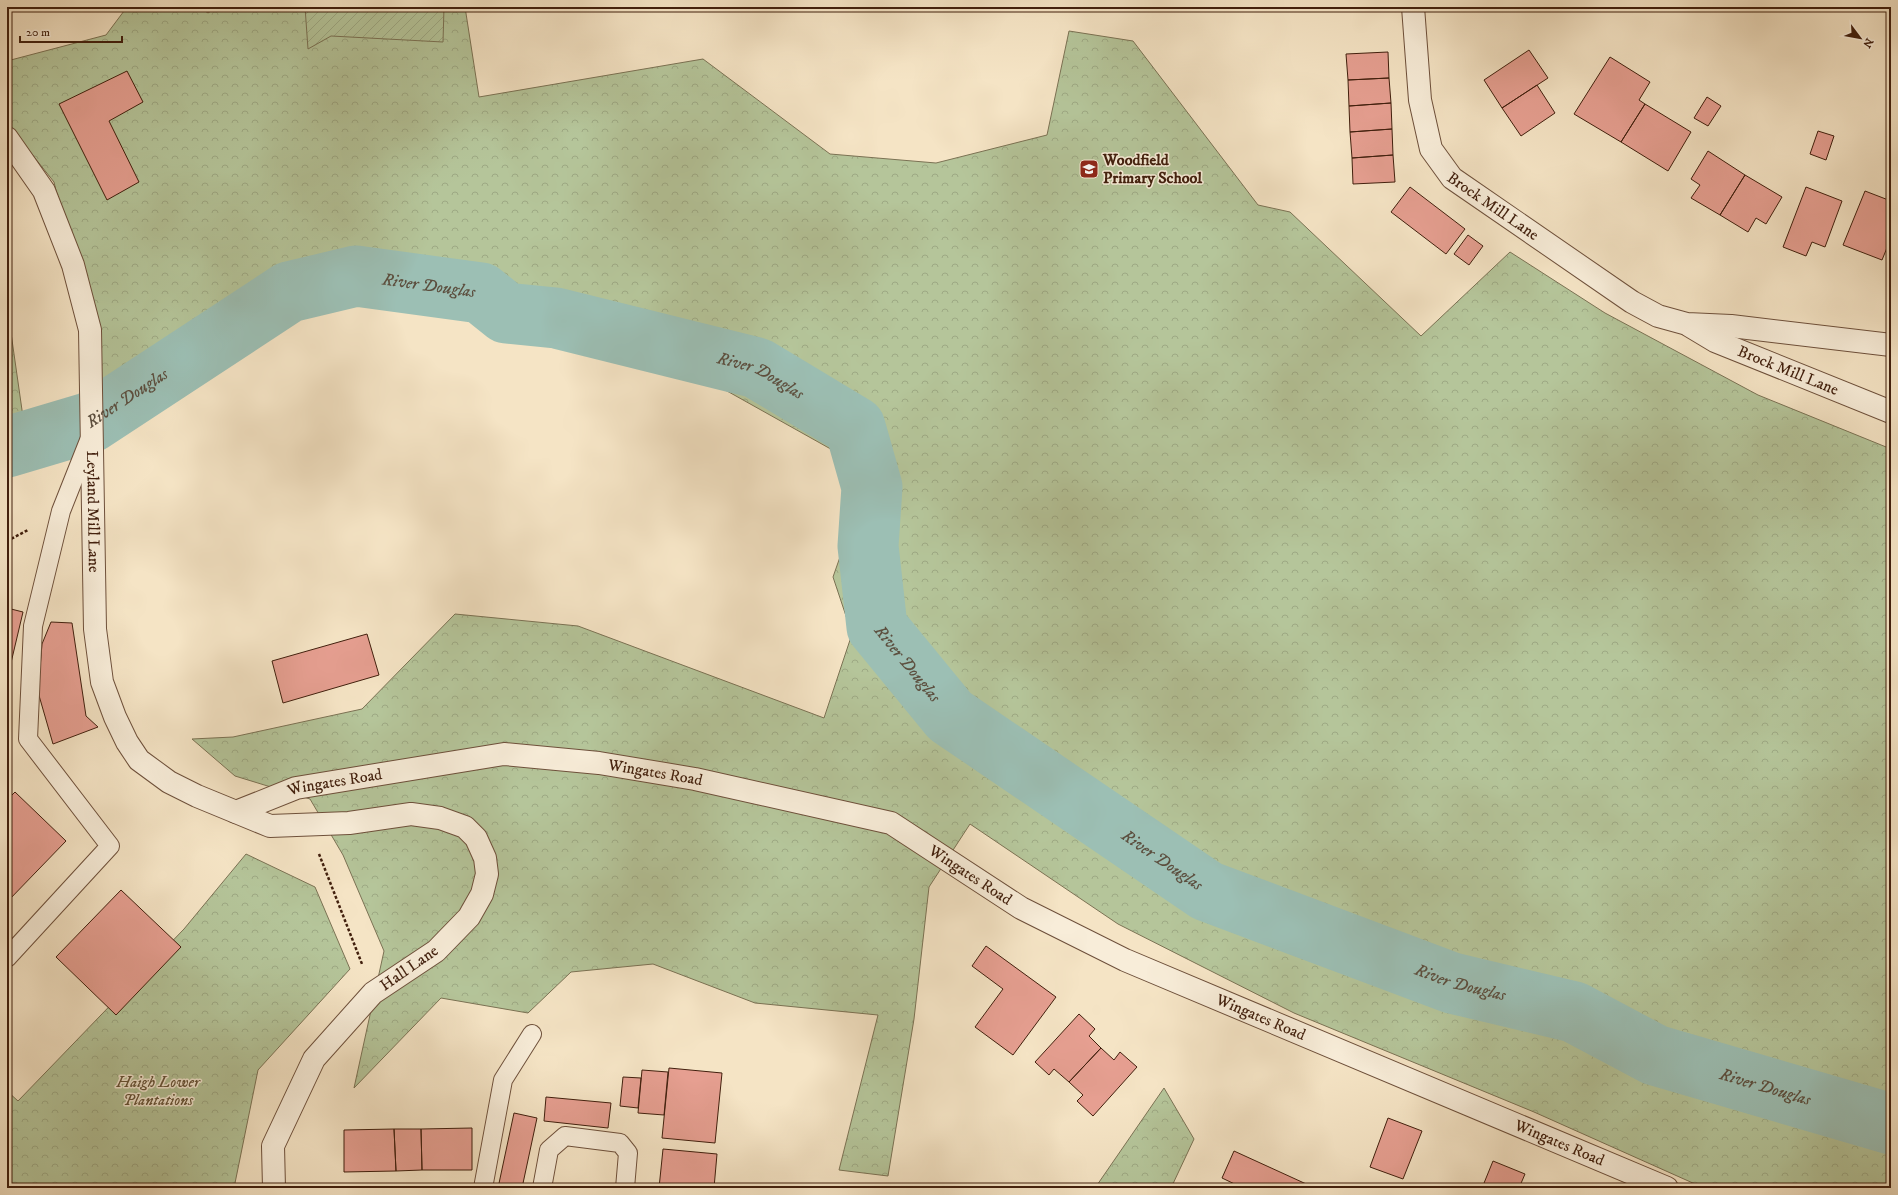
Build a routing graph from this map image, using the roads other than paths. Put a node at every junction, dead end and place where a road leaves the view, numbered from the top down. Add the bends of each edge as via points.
1 (1413, 7) edge
2 (7, 138) edge
3 (1687, 324) junction
4 (1891, 345) edge
5 (1891, 412) edge
6 (91, 433) junction
7 (236, 812) junction
8 (7, 958) edge
9 (532, 1034) dead end
10 (274, 1188) edge
11 (483, 1188) edge
12 (542, 1188) edge
13 (625, 1188) edge
14 (1667, 1188) edge

1 - 3 street, Brock Mill Lane via 1420,100 1431,148 1452,178 1632,302 1658,316
2 - 6 street, Leyland Mill Lane via 44,191 73,265 90,330
3 - 4 street, Brock Mill Lane via 1731,326
3 - 5 street, Brock Mill Lane via 1715,341
6 - 7 street, Leyland Mill Lane via 95,629 102,682 115,717 139,760 168,782
6 - 8 lane via 61,511 34,626 28,738 110,846
7 - 10 street, Hall Lane via 270,826 349,823 411,814 440,818 465,827 476,838 485,858 487,874 482,894 469,917 436,951 373,993 314,1059 273,1146
7 - 14 street, Wingates Road via 296,788 504,754 599,763 695,778 891,823 1021,908 1125,960
9 - 11 lane via 503,1080
12 - 13 lane via 549,1150 565,1136 620,1143 628,1153

